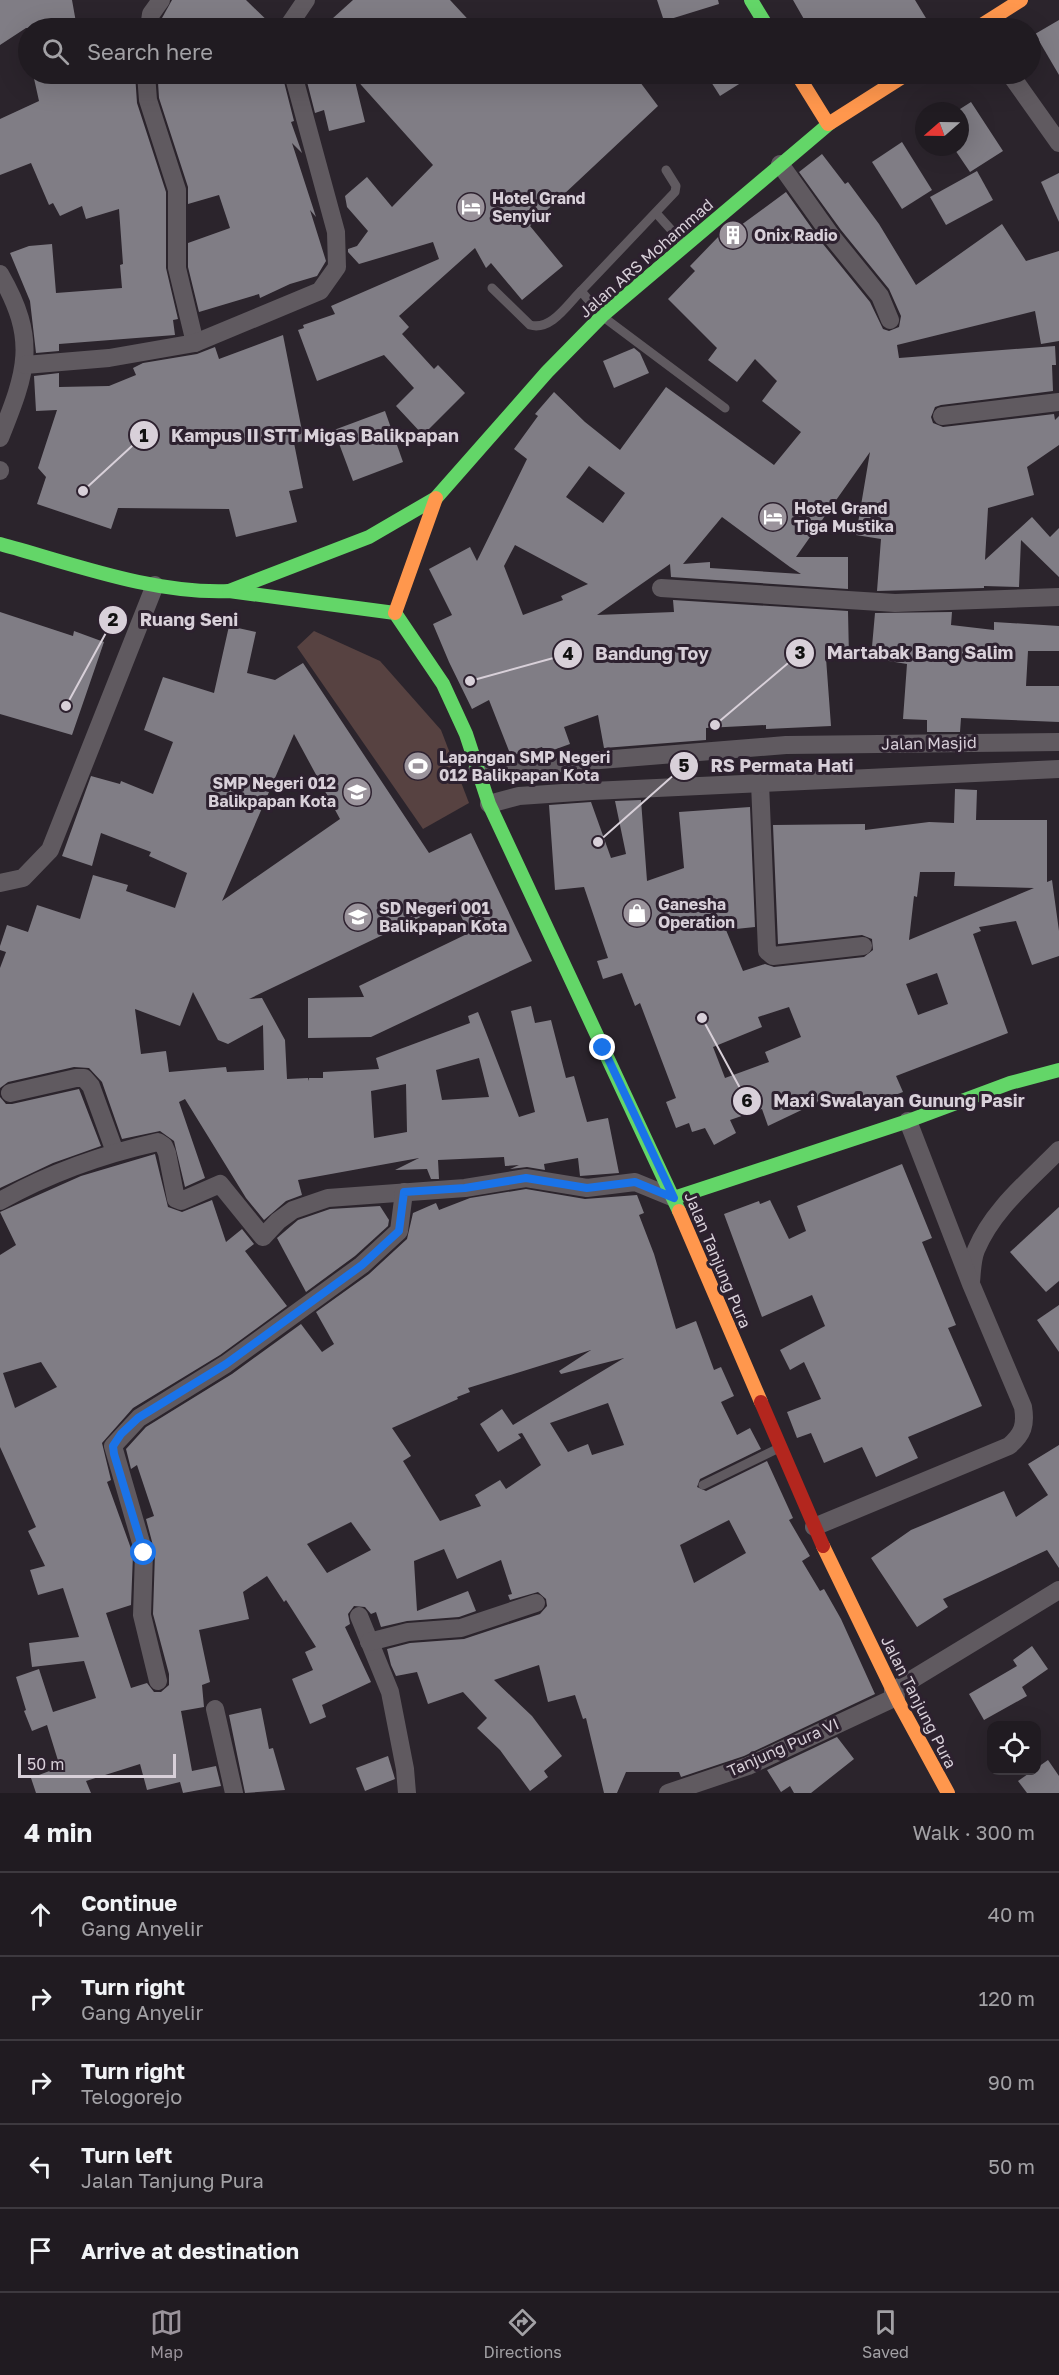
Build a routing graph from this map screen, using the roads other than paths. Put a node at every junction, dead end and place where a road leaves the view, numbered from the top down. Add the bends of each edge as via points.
1 (161, 0) edge
2 (306, 0) edge
3 (751, 0) edge
4 (1021, 0) edge
5 (151, 18) edge
6 (294, 18) edge
7 (762, 18) edge
8 (993, 18) edge
9 (147, 84) edge
10 (295, 84) edge
11 (802, 84) edge
12 (891, 84) edge
13 (1017, 84) edge
14 (828, 124) junction
15 (1059, 143) edge
16 (780, 164) junction
17 (666, 170) dead end
18 (657, 214) junction
19 (685, 245) junction
20 (0, 274) edge
21 (492, 288) dead end
22 (581, 291) junction
23 (602, 316) junction
24 (890, 320) dead end
25 (195, 343) junction
26 (25, 365) junction
27 (1059, 402) edge
28 (725, 408) dead end
29 (942, 416) dead end
30 (0, 438) edge
31 (436, 498) junction
32 (0, 531) edge
33 (0, 544) edge
34 (155, 585) junction
35 (661, 588) dead end
36 (225, 590) junction
37 (1059, 597) edge
38 (395, 613) junction
39 (1059, 742) edge
40 (1059, 769) edge
41 (477, 770) junction
42 (760, 783) junction
43 (489, 804) junction
44 (0, 883) edge
45 (863, 946) dead end
46 (1059, 1070) edge
47 (10, 1093) dead end
48 (908, 1121) junction
49 (1059, 1150) edge
50 (115, 1152) junction
51 (404, 1192) junction
52 (674, 1198) junction
53 (0, 1201) edge
54 (971, 1284) junction
55 (782, 1447) junction
56 (703, 1485) dead end
57 (814, 1527) junction
58 (1059, 1590) edge
59 (536, 1603) dead end
60 (359, 1616) dead end
61 (369, 1642) junction
62 (158, 1682) dead end
63 (895, 1694) junction
64 (214, 1709) dead end
65 (234, 1793) edge
66 (407, 1793) edge
67 (668, 1793) edge
68 (948, 1793) edge

1 - 5 street
2 - 6 street
3 - 7 street
4 - 8 street
9 - 25 street via 148,100 177,190 177,268
10 - 25 street via 336,232 337,267 320,291
11 - 14 street
12 - 14 street, Jalan ARS Mohammad
13 - 15 street
14 - 16 street, Jalan ARS Mohammad
16 - 19 street, Jalan ARS Mohammad
16 - 24 street via 880,296
17 - 18 lane via 676,186 675,192
18 - 19 lane
18 - 22 lane
19 - 23 street, Jalan ARS Mohammad
20 - 26 street via 16,301 25,333
21 - 22 lane via 530,325 538,327 547,326
22 - 23 lane
23 - 28 lane
23 - 31 street, Jalan ARS Mohammad
25 - 26 street via 108,358
26 - 30 street
27 - 29 street
31 - 36 street, Jalan ARS Mohammad via 369,537
31 - 38 street, Jalan ARS Mohammad
32 - 36 street via 148,573
33 - 34 street
34 - 36 street via 203,592
34 - 44 street via 50,850 23,878
35 - 37 street via 895,603
36 - 38 street
38 - 41 street, Jalan Tanjung Pura via 443,684 466,734
39 - 41 street, Jalan Masjid via 786,745
40 - 42 street, Jalan Masjid
41 - 43 street, Jalan Tanjung Pura
42 - 43 street, Jalan Masjid via 519,796
42 - 45 street via 766,951 773,956
43 - 52 street, Jalan Tanjung Pura
46 - 48 street via 1010,1083
47 - 50 street via 84,1078 91,1086
48 - 52 street
48 - 54 street
49 - 54 street via 990,1223 975,1252
50 - 51 street via 162,1144 176,1199 181,1201 220,1184 263,1237 293,1210 328,1198
50 - 53 street
51 - 52 street via 526,1178 587,1188 635,1182
51 - 62 street via 399,1231 362,1265 226,1364 138,1418 113,1446 144,1553 142,1615
52 - 55 street, Jalan Tanjung Pura
54 - 57 street via 1023,1407 1025,1424 1018,1438 1009,1446
55 - 56 lane
55 - 57 street, Jalan Tanjung Pura
57 - 63 street, Jalan Tanjung Pura
58 - 63 street, Tanjung Pura VI
59 - 61 street via 461,1628 408,1632
60 - 61 street
61 - 66 street via 390,1692
63 - 67 street, Tanjung Pura VI via 748,1766
63 - 68 street, Jalan Tanjung Pura
64 - 65 street

